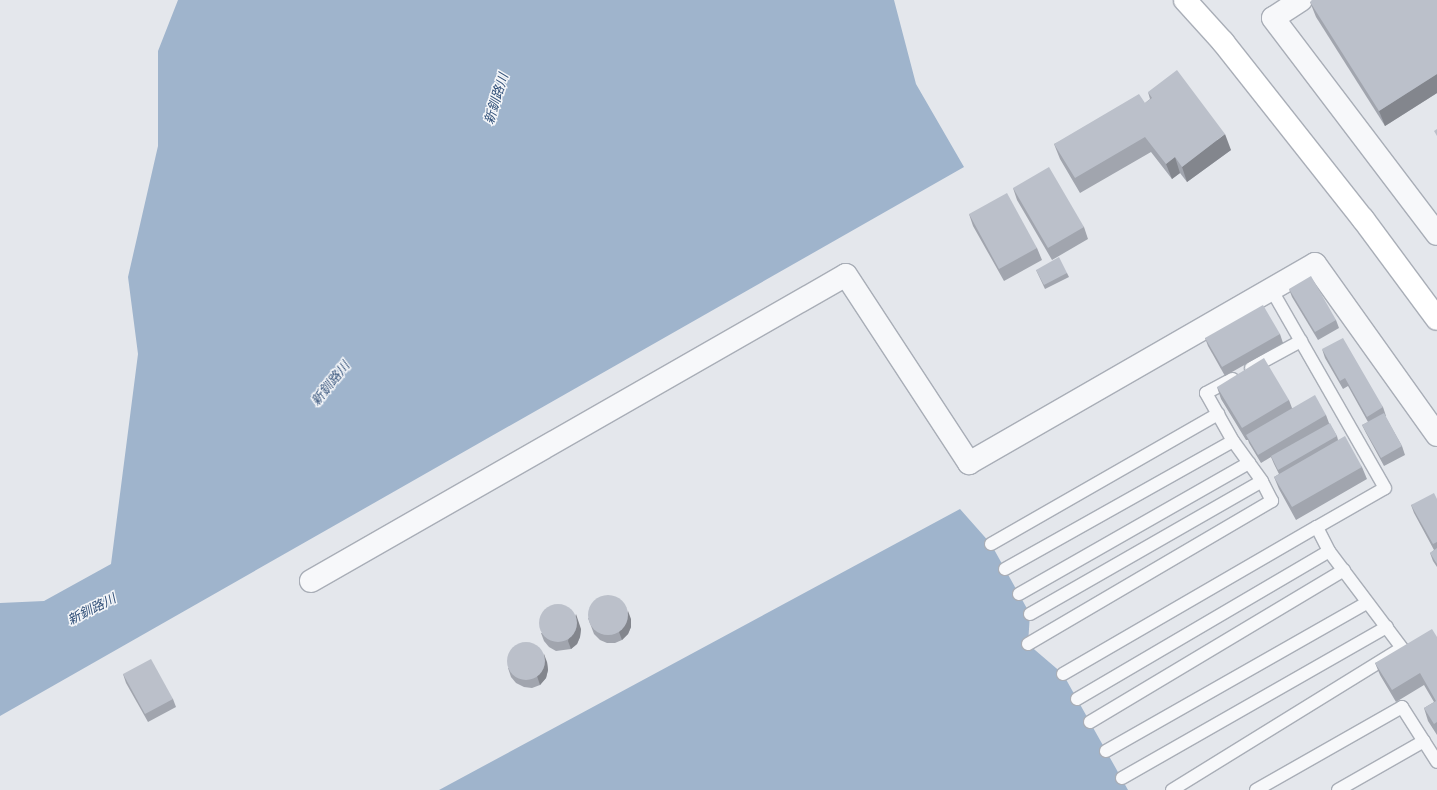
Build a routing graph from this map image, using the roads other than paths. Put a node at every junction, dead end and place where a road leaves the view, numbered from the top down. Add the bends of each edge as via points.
1 (1185, 0) edge
2 (1301, 0) edge
3 (1437, 234) edge
4 (1271, 289) junction
5 (1437, 319) edge
6 (1301, 341) junction
7 (1218, 414) junction
8 (1437, 435) edge
9 (1233, 441) junction
10 (1249, 463) junction
11 (1262, 482) junction
12 (1317, 527) junction
13 (991, 544) dead end
14 (1329, 551) junction
15 (1004, 569) dead end
16 (1344, 570) junction
17 (311, 581) dead end
18 (1019, 594) dead end
19 (1367, 603) junction
20 (1030, 614) dead end
21 (1387, 626) junction
22 (1028, 644) dead end
23 (1063, 674) dead end
24 (1077, 699) dead end
25 (1090, 722) dead end
26 (1424, 740) junction
27 (1106, 751) dead end
28 (1437, 762) edge
29 (1122, 778) dead end
30 (1172, 790) edge
31 (1256, 790) edge
32 (1338, 790) edge

1 - 5 street via 1223,42 1363,219
2 - 3 street via 1273,18
4 - 6 lane
4 - 8 street via 1315,264
4 - 17 street via 969,463 846,275
6 - 7 lane via 1206,393
6 - 12 lane via 1385,488
7 - 9 lane
7 - 13 lane
9 - 10 lane
9 - 15 lane
10 - 11 lane
10 - 18 lane
11 - 20 lane
11 - 22 lane via 1272,501
12 - 14 lane
12 - 23 lane
14 - 16 lane
14 - 24 lane
16 - 19 lane
16 - 25 lane
19 - 21 lane
19 - 27 lane
21 - 29 lane
21 - 30 lane via 1402,648
26 - 28 lane
26 - 31 lane via 1402,707
26 - 32 lane

